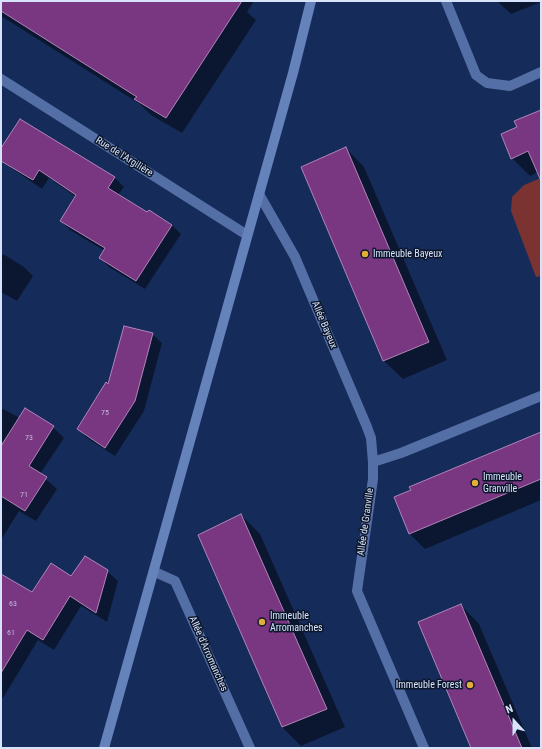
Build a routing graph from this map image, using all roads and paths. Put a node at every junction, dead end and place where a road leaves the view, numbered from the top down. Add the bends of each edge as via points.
1 (312, 1) edge
2 (446, 1) edge
3 (541, 72) edge
4 (1, 79) edge
5 (259, 194) junction
6 (247, 235) junction
7 (541, 396) edge
8 (374, 462) junction
9 (155, 572) junction
10 (104, 748) edge
11 (250, 748) edge
12 (424, 748) edge

1 - 5 street
2 - 3 street via 476,75 487,83 510,86
4 - 6 street, Rue de l'Argilière
5 - 6 street
5 - 8 street, Allée Bayeux via 295,257 367,427
6 - 9 street
7 - 8 street
8 - 12 street, Allée de Granville via 357,591
9 - 10 street
9 - 11 street, Allée d'Arromanches via 175,581

